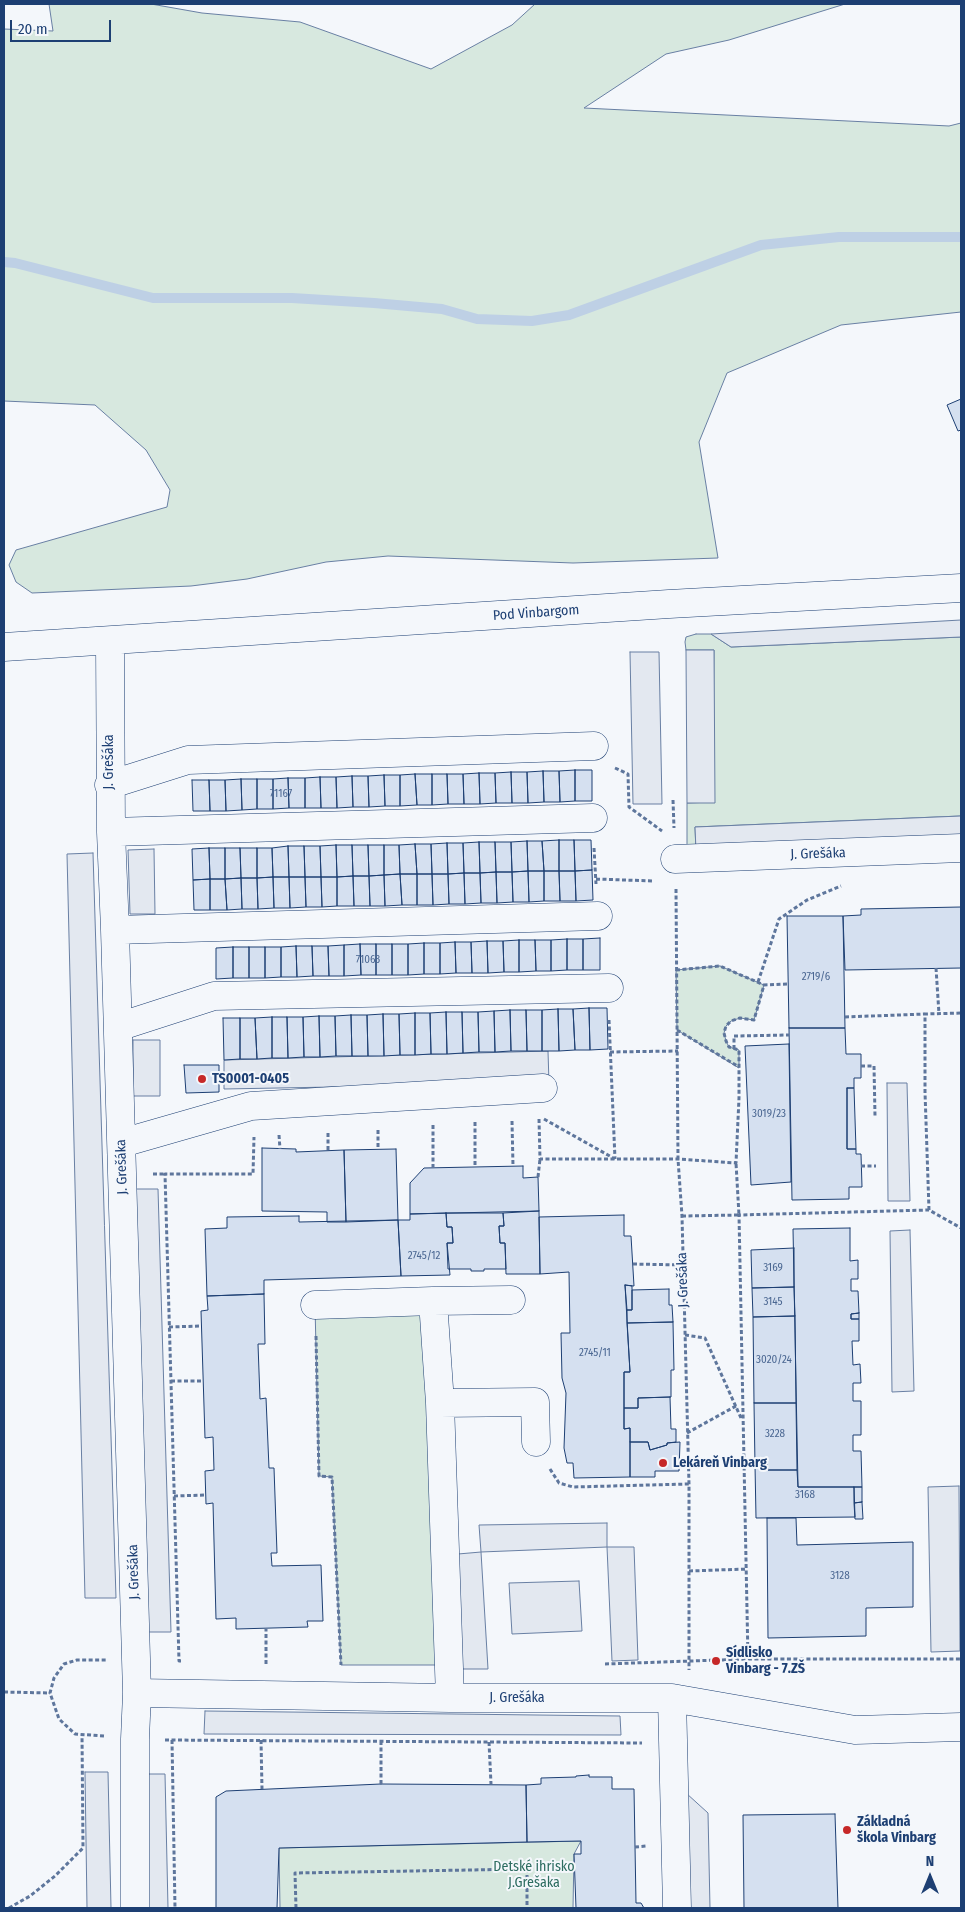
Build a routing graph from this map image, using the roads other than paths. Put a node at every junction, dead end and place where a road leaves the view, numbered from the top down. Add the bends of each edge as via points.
1 (961, 588) edge
2 (110, 641) junction
3 (4, 647) edge
4 (602, 756) road end
5 (109, 785) junction
6 (593, 818) dead end
7 (110, 832) junction
8 (961, 848) edge
9 (675, 860) road end
10 (598, 916) dead end
11 (115, 930) junction
12 (609, 988) dead end
13 (118, 1027) junction
14 (543, 1088) dead end
15 (122, 1143) junction
16 (511, 1300) dead end
17 (433, 1301) junction
18 (315, 1306) road end
19 (440, 1403) junction
20 (542, 1451) road end
21 (137, 1693) junction
22 (450, 1698) junction
23 (680, 1700) junction
24 (960, 1722) edge
25 (136, 1908) edge
26 (677, 1908) edge

1 - 2 street, Pod Vinbargom
2 - 3 street, Pod Vinbargom
2 - 5 street, J. Grešáka
4 - 5 street via 188,760
5 - 7 street, J. Grešáka
6 - 7 street
7 - 11 street, J. Grešáka
8 - 9 street, J. Grešáka
10 - 11 street
11 - 13 street, J. Grešáka
12 - 13 street via 214,996
13 - 15 street, J. Grešáka
14 - 15 street via 252,1106
15 - 21 street, J. Grešáka
16 - 17 street
17 - 18 street
17 - 19 street
19 - 20 street via 535,1402
19 - 22 street
21 - 22 street, J. Grešáka
21 - 25 street, J. Grešáka
22 - 23 street, J. Grešáka
23 - 24 street, J. Grešáka via 855,1730
23 - 26 street via 672,1741

